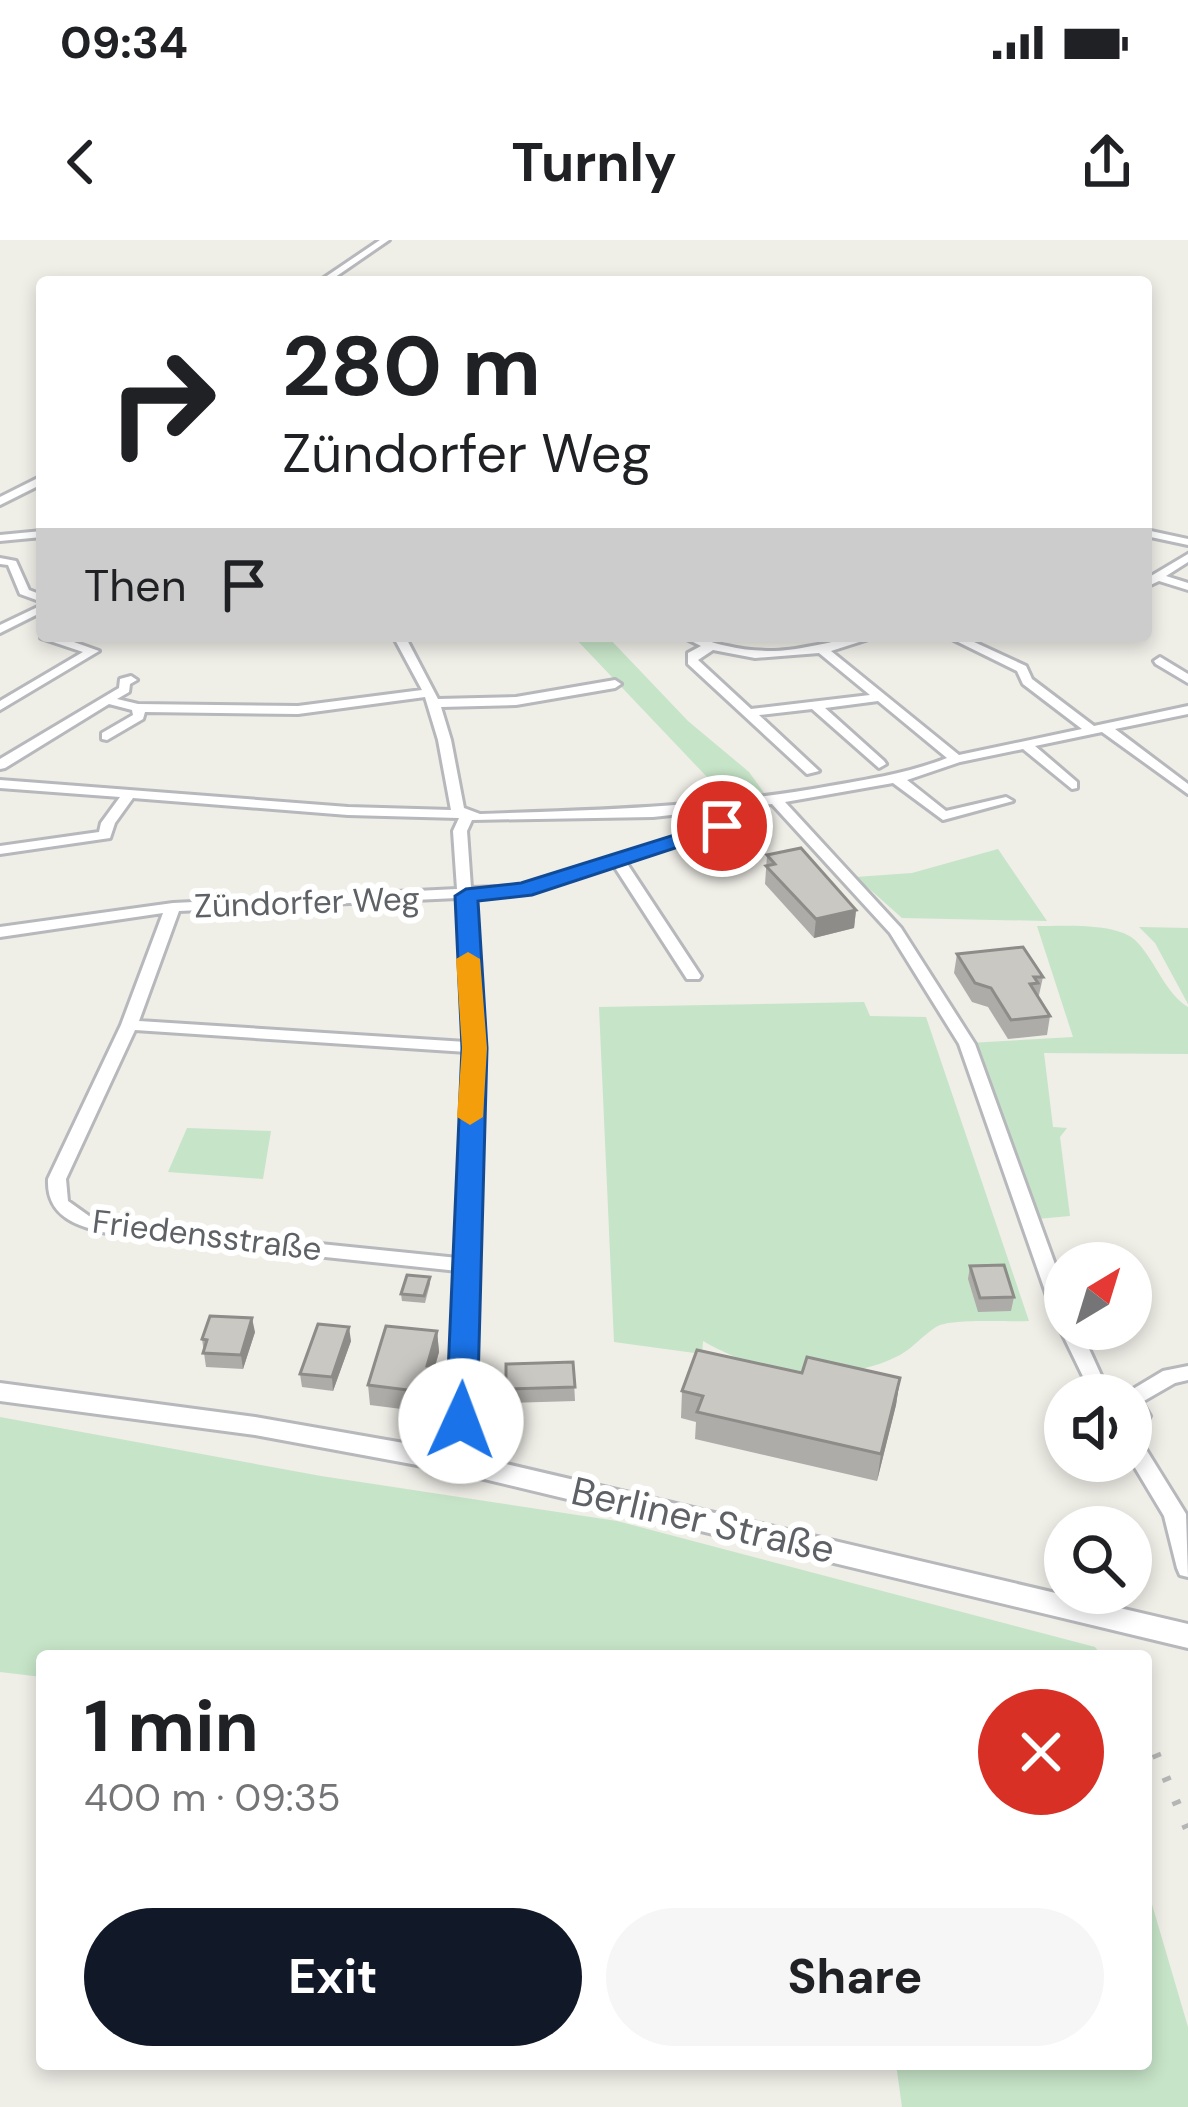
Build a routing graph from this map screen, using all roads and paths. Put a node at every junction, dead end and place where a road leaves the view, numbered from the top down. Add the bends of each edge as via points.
1 (385, 240) edge
2 (331, 276) edge
3 (36, 481) edge
4 (0, 502) edge
5 (36, 535) edge
6 (1152, 535) edge
7 (0, 537) edge
8 (1188, 544) edge
9 (1188, 557) edge
10 (0, 561) edge
11 (1159, 577) junction
12 (1152, 581) edge
13 (1188, 587) edge
14 (36, 596) edge
15 (36, 611) edge
16 (3, 629) edge
17 (36, 635) edge
18 (63, 642) edge
19 (402, 642) edge
20 (701, 642) edge
21 (851, 642) edge
22 (965, 642) edge
23 (711, 646) junction
24 (824, 650) junction
25 (1160, 662) dead end
26 (1188, 679) edge
27 (131, 680) dead end
28 (615, 684) dead end
29 (432, 698) junction
30 (882, 698) junction
31 (107, 700) junction
32 (0, 706) edge
33 (818, 708) junction
34 (138, 709) junction
35 (1187, 711) edge
36 (748, 713) junction
37 (1100, 730) junction
38 (107, 736) dead end
39 (1027, 746) junction
40 (956, 759) junction
41 (879, 764) dead end
42 (0, 765) edge
43 (812, 771) dead end
44 (896, 778) junction
45 (0, 784) edge
46 (1072, 785) dead end
47 (1188, 790) edge
48 (129, 794) junction
49 (775, 800) junction
50 (1006, 801) dead end
51 (466, 816) junction
52 (749, 819) dead end
53 (0, 850) edge
54 (617, 860) junction
55 (466, 896) junction
56 (173, 907) junction
57 (0, 932) edge
58 (693, 976) dead end
59 (129, 1025) junction
60 (475, 1048) junction
61 (1044, 1260) edge
62 (465, 1265) junction
63 (1188, 1372) edge
64 (1152, 1387) edge
65 (0, 1392) edge
66 (455, 1462) junction
67 (1152, 1477) edge
68 (1188, 1568) edge
69 (1188, 1636) edge

1 - 2 street
3 - 4 street
5 - 7 street
6 - 8 street
9 - 11 street
10 - 14 street via 12,563 24,592
11 - 12 street
11 - 13 street
15 - 16 street
16 - 17 street
18 - 32 street via 93,651
19 - 29 street
20 - 23 street
21 - 24 street
22 - 37 street via 1022,669 1027,681
23 - 24 street via 755,654
23 - 36 street via 692,661
24 - 30 street
25 - 26 street
27 - 31 street
28 - 29 street via 516,701
29 - 34 street via 298,710
29 - 51 street
30 - 33 street
30 - 40 street
31 - 34 street
31 - 42 street
33 - 36 street
33 - 41 street
34 - 38 street
35 - 37 street
36 - 43 street
37 - 39 street
37 - 47 street
39 - 40 street
39 - 46 street
40 - 44 street
44 - 49 street
44 - 50 street via 943,816
45 - 48 street
48 - 51 street
48 - 53 street via 105,835
49 - 51 street via 652,813
49 - 61 street via 899,935 967,1044
51 - 55 street
52 - 54 street, Zündorfer Weg
54 - 55 street, Zündorfer Weg via 524,890
54 - 58 street
55 - 56 street, Zündorfer Weg
55 - 60 street
56 - 57 street, Zündorfer Weg
56 - 59 street, Friedensstraße
59 - 60 street
59 - 62 street, Friedensstraße via 57,1179 61,1208 115,1229
60 - 62 street
62 - 66 street
63 - 64 street
65 - 66 street, Berliner Straße
66 - 69 street, Berliner Straße
67 - 68 street via 1175,1514

